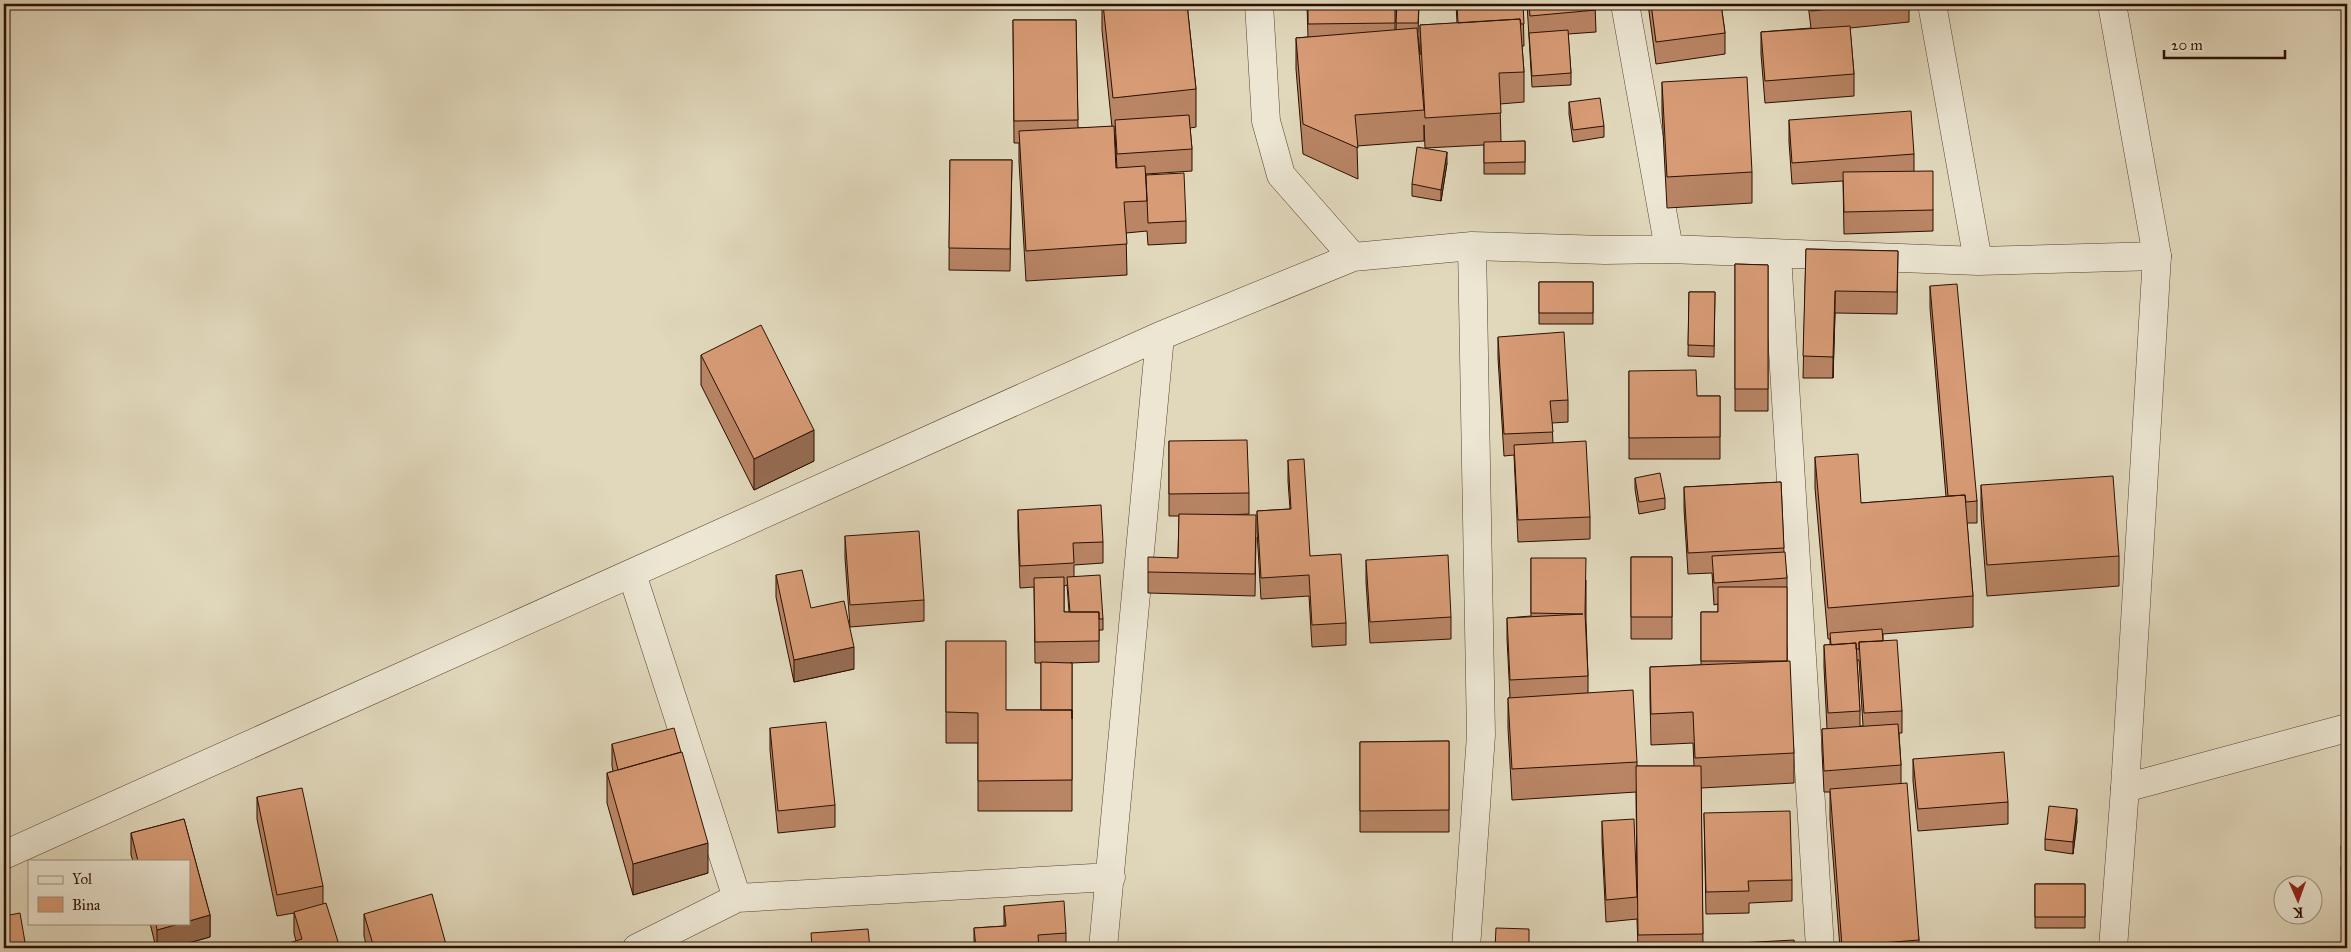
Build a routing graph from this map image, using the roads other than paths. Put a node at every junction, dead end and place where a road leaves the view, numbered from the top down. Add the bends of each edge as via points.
1 (1259, 4) edge
2 (1624, 4) edge
3 (1932, 4) edge
4 (2112, 4) edge
5 (1472, 246) junction
6 (1669, 249) junction
7 (1777, 255) junction
8 (2157, 256) junction
9 (1353, 257) junction
10 (1978, 262) junction
11 (1160, 336) junction
12 (632, 574) junction
13 (2347, 728) edge
14 (2125, 788) junction
15 (4, 855) edge
16 (1111, 877) junction
17 (737, 898) junction
18 (637, 948) edge
19 (1103, 948) edge
20 (1466, 948) edge
21 (1820, 948) edge
22 (2113, 948) edge

1 - 9 street via 1266,121 1281,175
2 - 6 street
3 - 10 street
4 - 8 street
5 - 6 street
5 - 9 street
5 - 20 street via 1481,735
6 - 7 street
7 - 10 street
7 - 21 street
8 - 10 street
8 - 14 street
9 - 11 street
11 - 12 street
11 - 16 street
12 - 15 street
12 - 17 street
13 - 14 street
14 - 22 street
16 - 17 street
16 - 19 street
17 - 18 street

